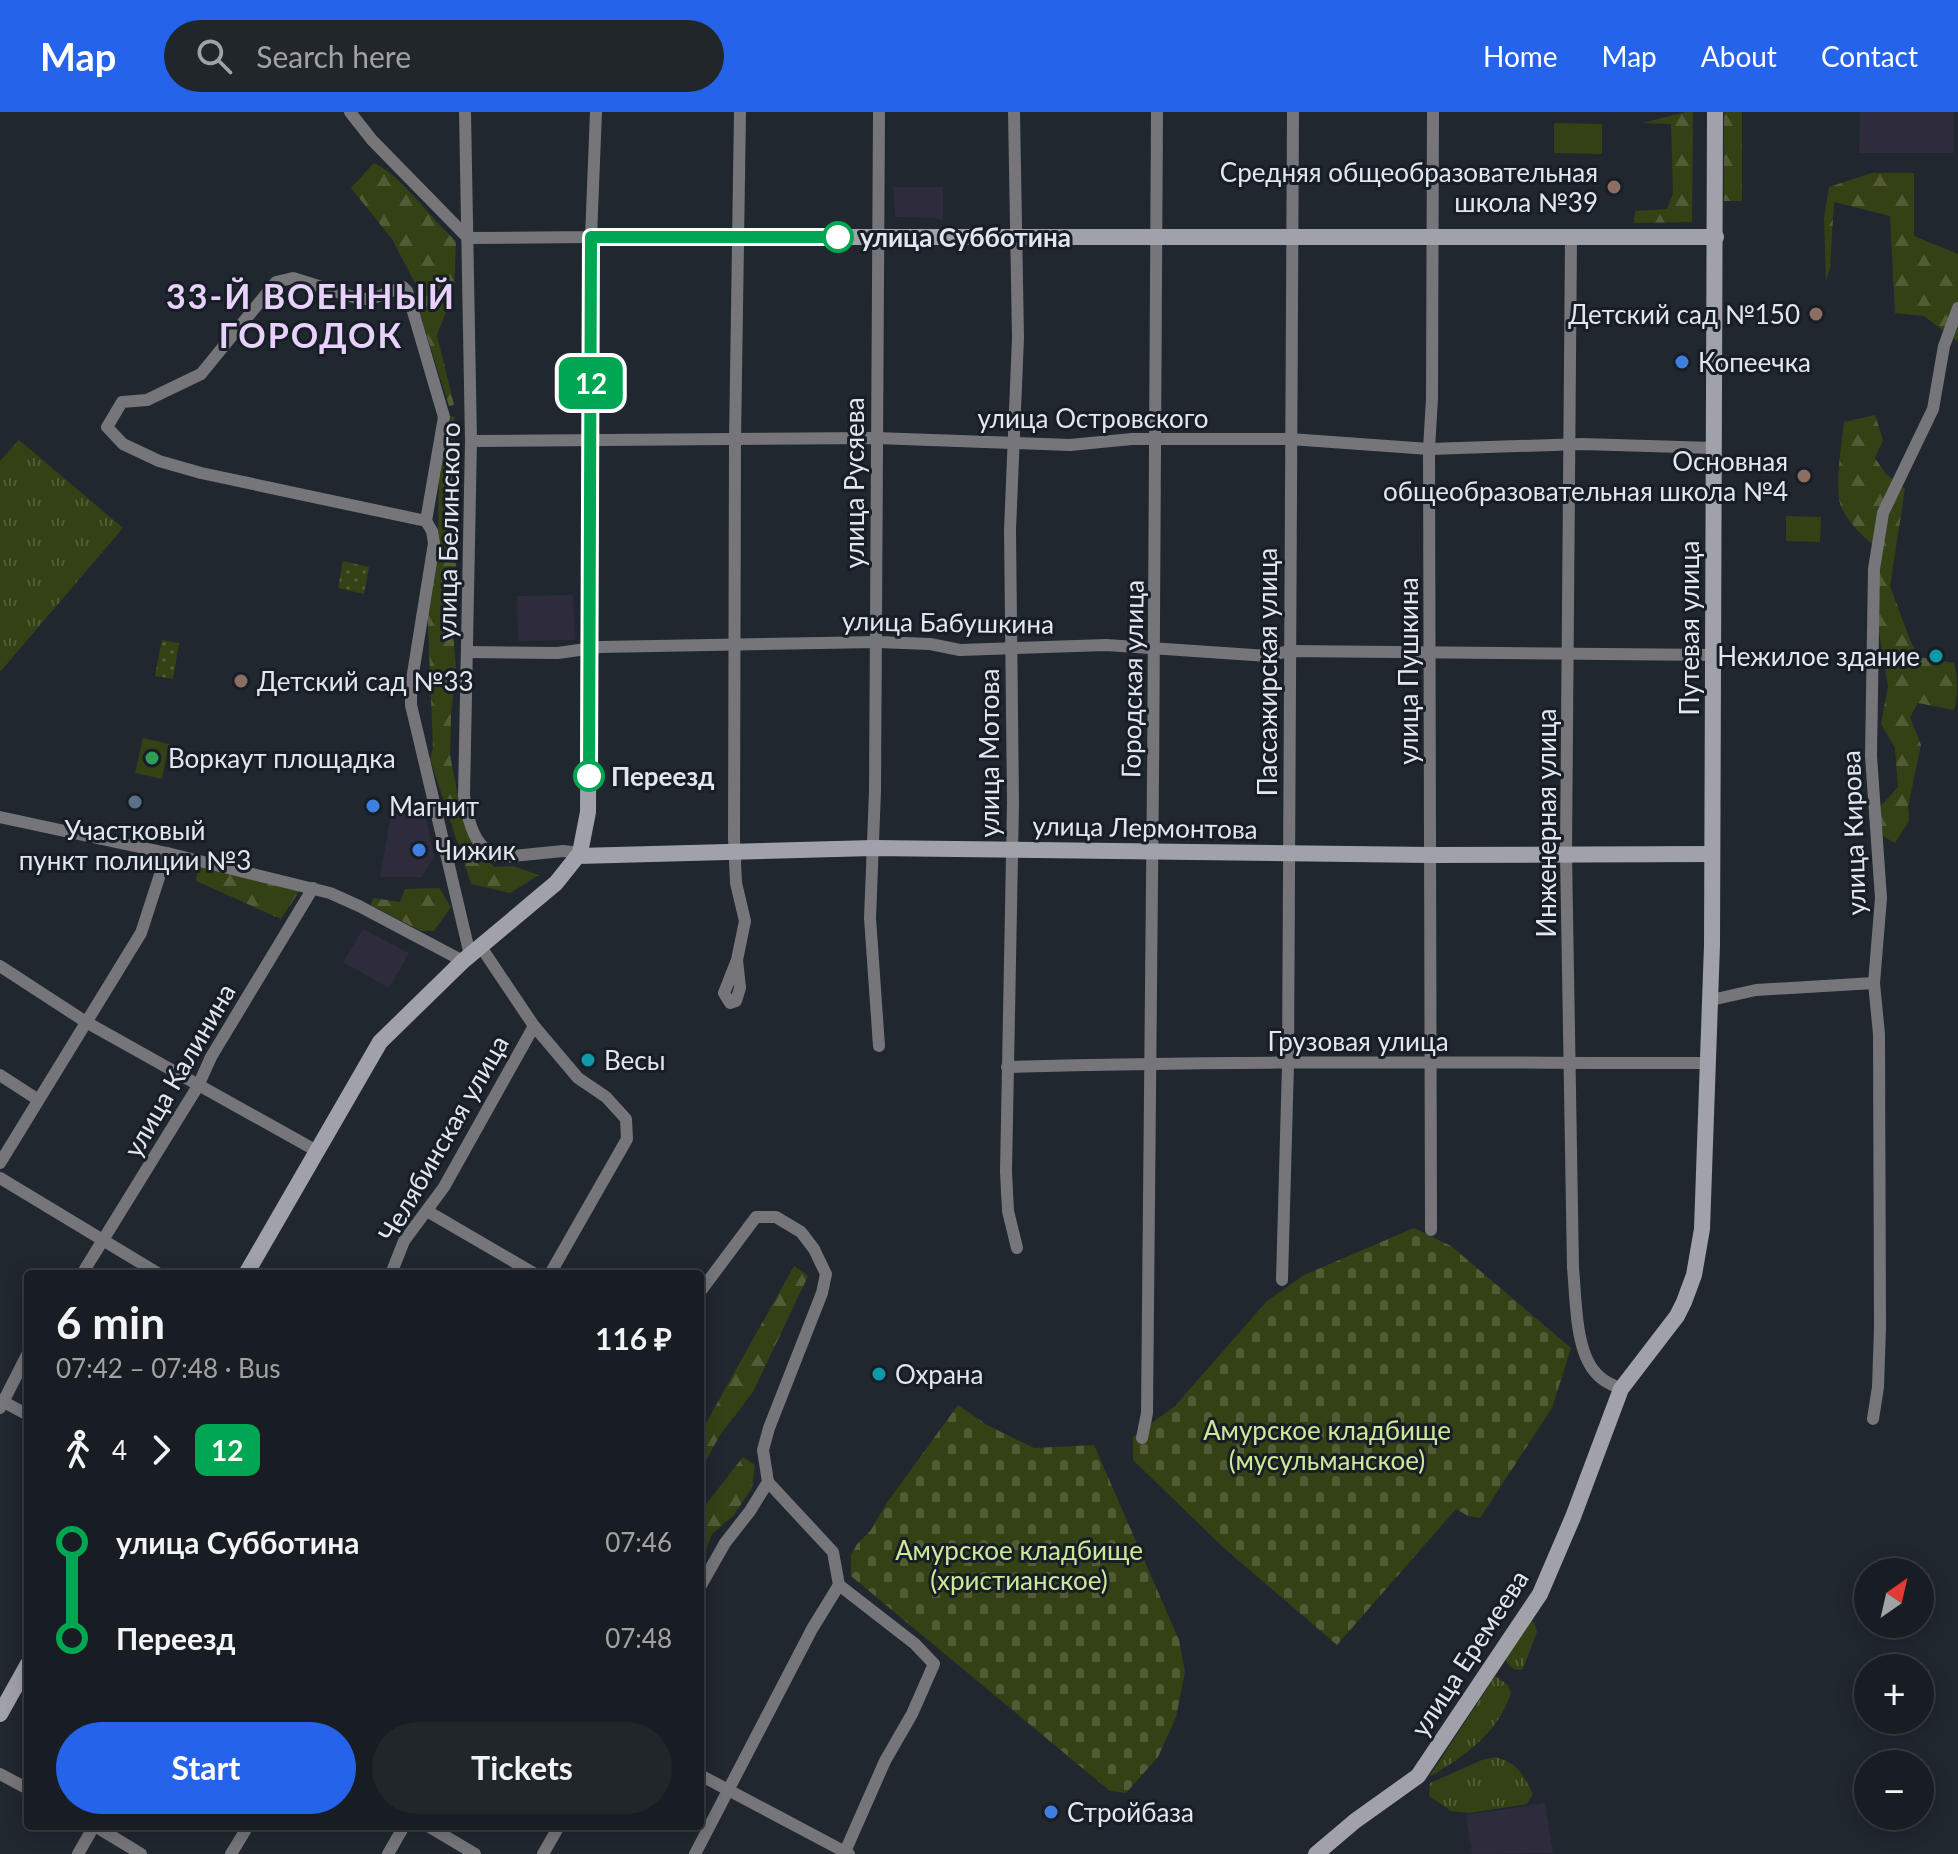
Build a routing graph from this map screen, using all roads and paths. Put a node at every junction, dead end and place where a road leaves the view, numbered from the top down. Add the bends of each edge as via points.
1 (350, 112) edge
2 (465, 112) edge
3 (596, 112) edge
4 (740, 112) edge
5 (879, 112) edge
6 (1014, 112) edge
7 (1157, 112) edge
8 (1293, 112) edge
9 (1433, 112) edge
10 (1715, 112) edge
11 (1015, 236) junction
12 (591, 237) junction
13 (739, 237) junction
14 (878, 237) junction
15 (1156, 237) junction
16 (1716, 237) junction
17 (468, 238) junction
18 (1294, 238) junction
19 (1571, 238) junction
20 (1433, 239) junction
21 (1958, 308) edge
22 (876, 438) junction
23 (1157, 439) junction
24 (1290, 439) junction
25 (471, 441) junction
26 (591, 441) junction
27 (735, 441) junction
28 (1013, 442) junction
29 (1570, 446) junction
30 (1714, 448) junction
31 (1429, 449) junction
32 (426, 521) junction
33 (877, 642) junction
34 (733, 645) junction
35 (1010, 647) junction
36 (590, 649) junction
37 (1154, 649) junction
38 (1289, 651) junction
39 (1430, 651) junction
40 (468, 652) junction
41 (1568, 655) junction
42 (1714, 655) junction
43 (0, 817) edge
44 (873, 848) junction
45 (1011, 849) junction
46 (734, 850) junction
47 (1151, 852) junction
48 (1289, 852) junction
49 (167, 853) junction
50 (1566, 853) junction
51 (579, 854) junction
52 (1712, 854) junction
53 (1430, 855) junction
54 (313, 888) junction
55 (472, 954) junction
56 (737, 960) dead end
57 (0, 966) edge
58 (1874, 983) junction
59 (1711, 1000) junction
60 (86, 1022) junction
61 (534, 1026) junction
62 (879, 1046) dead end
63 (1571, 1062) junction
64 (1148, 1063) junction
65 (1709, 1063) junction
66 (1431, 1064) junction
67 (1288, 1065) junction
68 (1007, 1067) junction
69 (0, 1075) edge
70 (198, 1086) junction
71 (37, 1099) junction
72 (315, 1150) junction
73 (0, 1163) edge
74 (0, 1178) edge
75 (427, 1211) junction
76 (1431, 1230) dead end
77 (104, 1241) junction
78 (1017, 1248) dead end
79 (85, 1270) edge
80 (152, 1270) edge
81 (248, 1270) edge
82 (393, 1270) edge
83 (528, 1270) edge
84 (552, 1270) edge
85 (1282, 1280) dead end
86 (704, 1287) edge
87 (24, 1360) edge
88 (1621, 1389) junction
89 (1, 1403) edge
90 (24, 1413) edge
91 (1873, 1419) dead end
92 (1142, 1438) dead end
93 (768, 1482) junction
94 (704, 1580) edge
95 (839, 1585) junction
96 (24, 1671) edge
97 (0, 1714) edge
98 (0, 1774) edge
99 (704, 1777) edge
100 (24, 1787) edge
101 (728, 1791) junction
102 (93, 1830) edge
103 (102, 1830) edge
104 (246, 1830) edge
105 (402, 1830) edge
106 (435, 1830) edge
107 (557, 1830) edge
108 (78, 1854) edge
109 (141, 1854) edge
110 (231, 1854) edge
111 (388, 1854) edge
112 (475, 1854) edge
113 (543, 1854) edge
114 (695, 1854) edge
115 (846, 1854) edge
116 (1316, 1854) edge

1 - 17 street
2 - 17 street, улица Белинского
3 - 12 street
4 - 13 street
5 - 14 street, улица Русяева
6 - 11 street, улица Мотова
7 - 15 street, Городская улица
8 - 18 street, Пассажирская улица
9 - 20 street, улица Пушкина
10 - 16 street, Путевая улица
11 - 14 street
11 - 15 street
11 - 28 street, улица Мотова
12 - 13 street
12 - 17 street
12 - 26 street
13 - 14 street
13 - 27 street
14 - 22 street, улица Русяева
15 - 18 street
15 - 23 street, Городская улица
16 - 19 street
16 - 30 street, Путевая улица
17 - 25 street, улица Белинского
18 - 20 street
18 - 24 street, Пассажирская улица
19 - 20 street
19 - 29 street, Инженерная улица
20 - 31 street, улица Пушкина
21 - 58 street, улица Кирова via 1944,346 1937,397 1883,513 1876,549 1871,744 1881,898
22 - 27 street, улица Островского
22 - 28 street, улица Островского
22 - 33 street, улица Русяева
23 - 24 street, улица Островского
23 - 28 street, улица Островского via 1070,445
23 - 37 street, Городская улица
24 - 31 street, улица Островского
24 - 38 street, Пассажирская улица
25 - 26 street, улица Островского
25 - 40 street, улица Белинского
26 - 27 street, улица Островского
26 - 36 street
27 - 34 street
28 - 35 street, улица Мотова
29 - 30 street, улица Островского
29 - 31 street, улица Островского
29 - 41 street, Инженерная улица
30 - 42 street, Путевая улица
31 - 39 street, улица Пушкина
32 - 32 street via 159,461 123,444 107,427 122,402 147,400 201,374 284,278 360,299 403,287 444,417
32 - 55 street via 434,543 411,705
33 - 34 street, улица Бабушкина
33 - 35 street, улица Бабушкина via 960,650
33 - 44 street, улица Русяева
34 - 36 street, улица Бабушкина
34 - 46 street
35 - 37 street, улица Бабушкина
35 - 45 street, улица Мотова
36 - 40 street, улица Бабушкина
36 - 51 street via 588,812
37 - 38 street, улица Бабушкина via 1268,656
37 - 47 street, Городская улица
38 - 39 street, улица Бабушкина
38 - 48 street, Пассажирская улица
39 - 41 street, улица Бабушкина
39 - 53 street, улица Пушкина
40 - 51 street, улица Белинского via 463,778 477,839 502,857
41 - 42 street, улица Бабушкина
41 - 50 street, Инженерная улица
42 - 52 street, Путевая улица
43 - 49 street
44 - 45 street, улица Лермонтова
44 - 46 street, улица Лермонтова
44 - 62 street, улица Русяева via 870,918
45 - 47 street, улица Лермонтова
45 - 68 street, улица Мотова
46 - 51 street, улица Лермонтова
46 - 56 street via 745,921
47 - 48 street, улица Лермонтова
47 - 64 street, Городская улица
48 - 53 street, улица Лермонтова
48 - 67 street, Пассажирская улица
49 - 54 street
49 - 60 street via 141,933
50 - 52 street, улица Лермонтова
50 - 53 street, улица Лермонтова
50 - 63 street, Инженерная улица
51 - 55 street via 556,883
52 - 59 street, Путевая улица
53 - 66 street, улица Пушкина
54 - 55 street
54 - 70 street, улица Калинина
55 - 61 street
55 - 72 street via 380,1042
57 - 60 street
58 - 59 street via 1766,988
58 - 91 street, улица Кирова via 1881,1308
59 - 65 street, Путевая улица
60 - 70 street
60 - 71 street
61 - 75 street, Челябинская улица
61 - 84 street via 581,1081 626,1119 627,1139
63 - 65 street, Грузовая улица
63 - 66 street, Грузовая улица
63 - 88 street, Инженерная улица via 1577,1313 1587,1361 1604,1381
64 - 67 street, Грузовая улица
64 - 68 street, Грузовая улица
64 - 92 street, Городская улица via 1147,1413
65 - 88 street, Путевая улица via 1702,1229 1694,1275 1677,1316
66 - 67 street, Грузовая улица
66 - 76 street, улица Пушкина
67 - 85 street, Пассажирская улица
68 - 78 street, улица Мотова via 1007,1198
69 - 71 street
70 - 72 street
70 - 77 street, улица Калинина
71 - 73 street
72 - 81 street
74 - 77 street
75 - 82 street, Челябинская улица via 404,1241
75 - 83 street
77 - 79 street, улица Калинина
77 - 80 street
86 - 93 street via 756,1217 776,1217 801,1232 826,1274 769,1428 763,1450
87 - 89 street
88 - 116 street, улица Еремеева via 1540,1594 1418,1776
89 - 90 street
93 - 94 street
93 - 95 street via 833,1552
95 - 101 street
95 - 115 street via 934,1664
96 - 97 street
98 - 100 street
99 - 101 street
101 - 114 street
101 - 115 street
102 - 108 street
103 - 109 street
104 - 110 street
105 - 111 street
106 - 112 street
107 - 113 street

